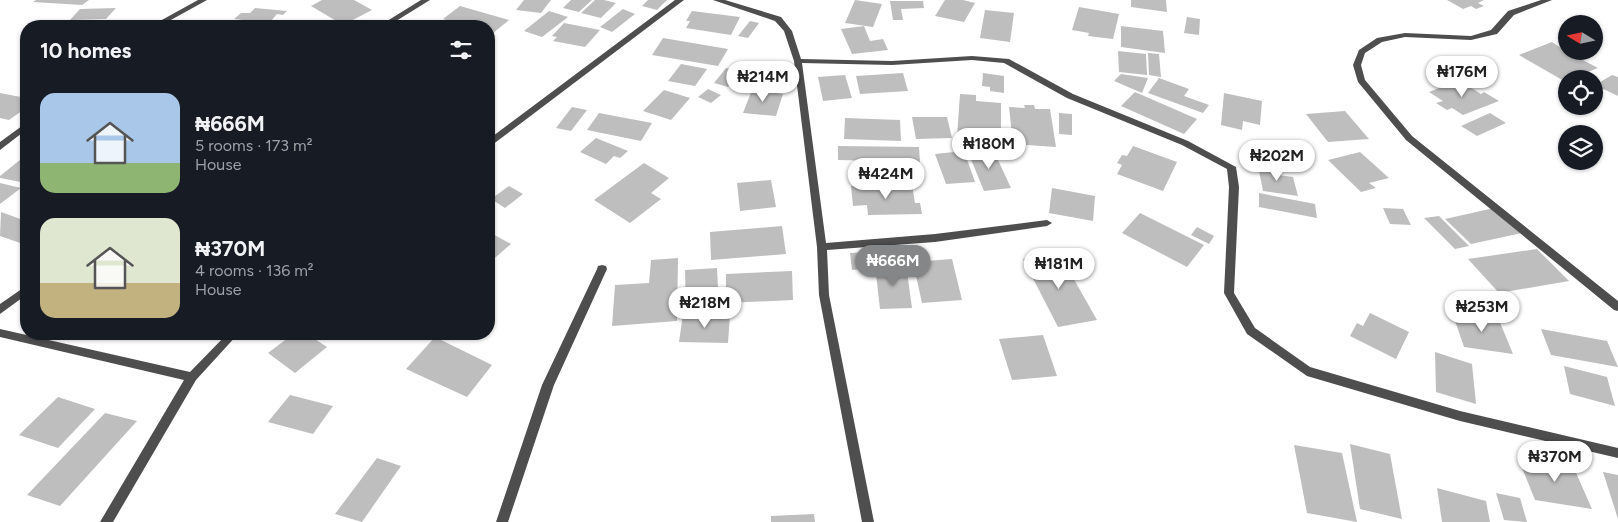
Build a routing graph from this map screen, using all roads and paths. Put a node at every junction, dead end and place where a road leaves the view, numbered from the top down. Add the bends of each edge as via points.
1 (203, 0) edge
2 (426, 0) edge
3 (680, 0) edge
4 (717, 0) edge
5 (1548, 0) edge
6 (166, 20) edge
7 (393, 20) edge
8 (798, 62) junction
9 (20, 131) edge
10 (495, 139) edge
11 (0, 147) edge
12 (1047, 223) dead end
13 (822, 247) junction
14 (602, 269) dead end
15 (20, 295) edge
16 (1618, 307) edge
17 (0, 310) edge
18 (0, 333) edge
19 (20, 338) edge
20 (31, 340) edge
21 (227, 340) edge
22 (192, 377) junction
23 (1618, 452) edge
24 (106, 522) edge
25 (502, 522) edge
26 (868, 522) edge

1 - 6 street
2 - 7 street
3 - 10 street
4 - 8 street via 778,19 788,31
5 - 16 street via 1511,13 1494,32 1471,38 1405,35 1380,40 1362,52 1357,65 1361,80 1409,138
8 - 13 street
8 - 23 street via 892,63 972,58 1006,61 1070,96 1186,143 1231,167 1234,187 1229,293 1251,331 1306,371 1460,416
9 - 11 street
12 - 13 street via 935,238
13 - 26 street via 824,294
14 - 25 street via 548,385
15 - 17 street
18 - 19 street
20 - 22 street
21 - 22 street
22 - 24 street

